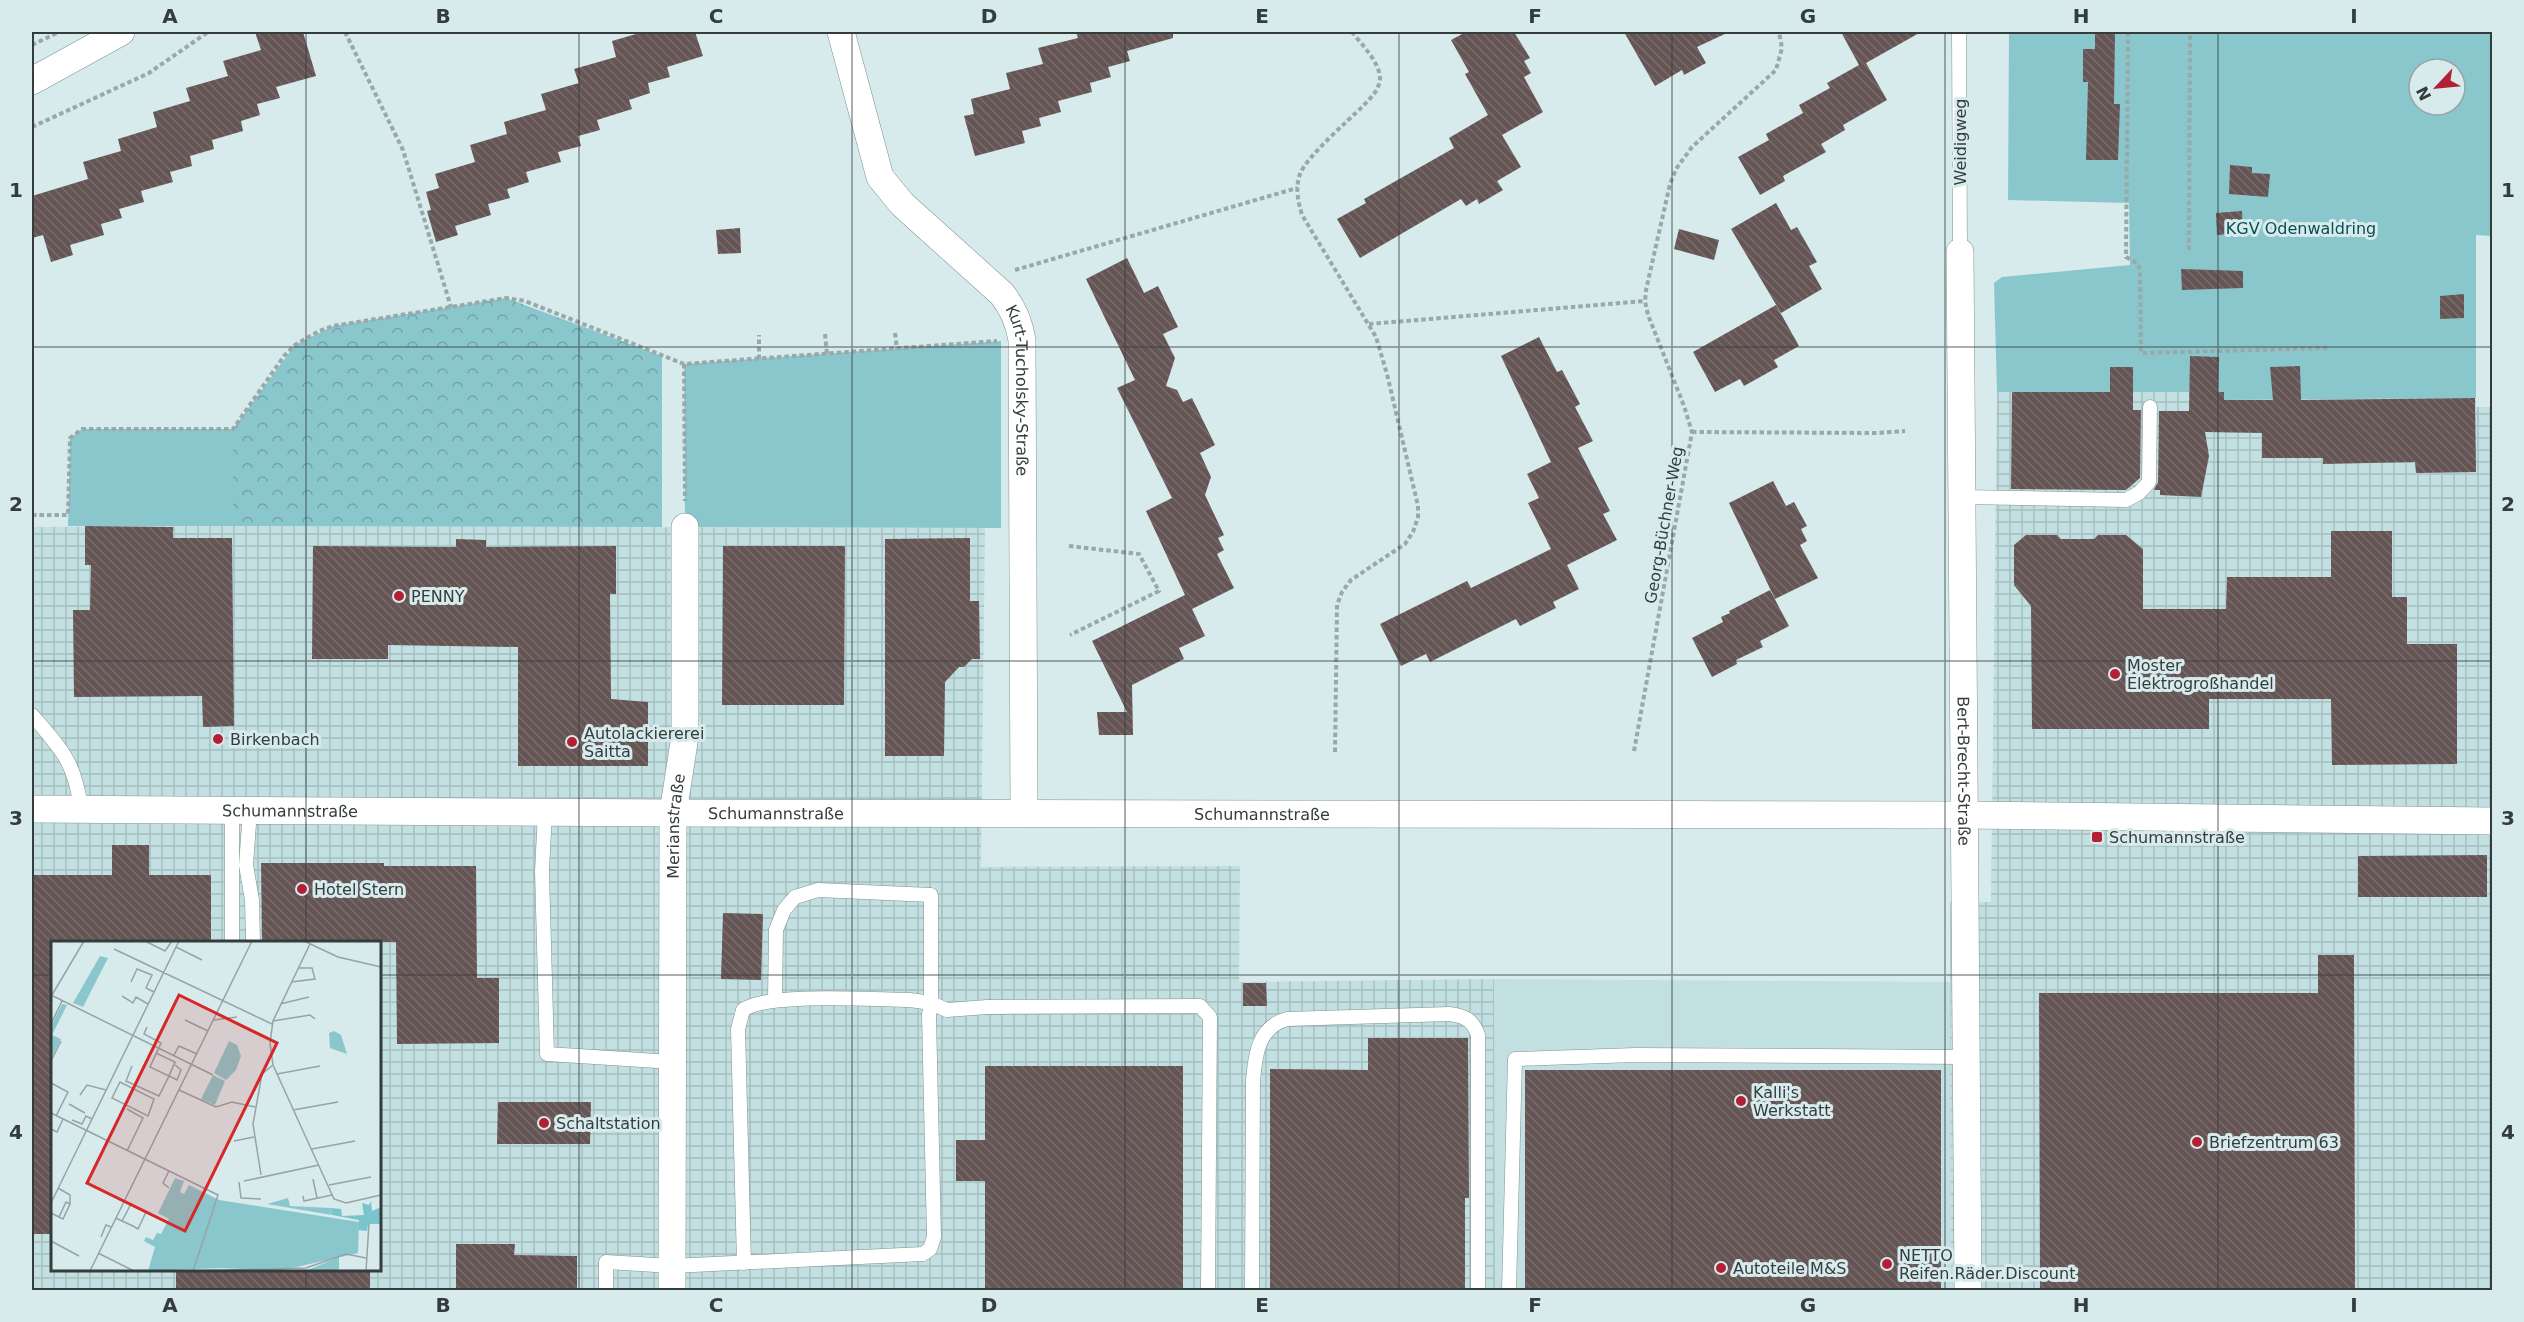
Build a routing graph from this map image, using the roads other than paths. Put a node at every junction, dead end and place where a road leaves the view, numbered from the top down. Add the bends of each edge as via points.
1 (121, 32) edge
2 (842, 32) edge
3 (1959, 32) edge
4 (32, 81) edge
5 (1960, 252) joint
6 (2150, 407) dead end
7 (1962, 497) junction
8 (685, 527) road end
9 (32, 715) edge
10 (32, 808) edge
11 (81, 809) junction
12 (241, 810) junction
13 (545, 812) junction
14 (1024, 812) junction
15 (673, 813) junction
16 (1964, 815) junction
17 (2493, 821) edge
18 (232, 941) edge
19 (253, 941) edge
20 (775, 999) junction
21 (931, 1003) junction
22 (1966, 1057) junction
23 (673, 1062) junction
24 (744, 1263) junction
25 (672, 1278) edge
26 (606, 1290) edge
27 (1208, 1290) edge
28 (1252, 1290) edge
29 (1478, 1290) edge
30 (1509, 1290) edge
31 (1968, 1290) edge

1 - 4 street
2 - 14 street, Kurt-Tucholsky-Straße via 880,177 902,204 1012,307 1020,324
3 - 5 lane, Weidigweg
5 - 7 street, Bert-Brecht-Straße
6 - 7 lane via 2149,482 2139,494 2126,500
7 - 16 street, Bert-Brecht-Straße
8 - 15 street, Merianstraße via 685,736
9 - 11 lane via 72,766
10 - 11 street, Schumannstraße
11 - 12 street, Schumannstraße
12 - 13 street, Schumannstraße
12 - 18 lane
12 - 19 lane
13 - 15 street, Schumannstraße
13 - 23 lane via 542,871 547,1054
14 - 15 street, Schumannstraße
14 - 16 street, Schumannstraße
15 - 23 street, Merianstraße
16 - 17 street, Schumannstraße
16 - 22 street, Bert-Brecht-Straße
20 - 21 lane
20 - 21 lane via 776,930 784,910 795,897 818,890 931,895
20 - 24 lane via 751,1004 743,1010 738,1029
21 - 24 lane via 934,1237 930,1250 923,1254
21 - 27 lane via 947,1010 1200,1006 1210,1017
22 - 30 lane via 1635,1055 1515,1059
22 - 31 street, Bert-Brecht-Straße
23 - 25 street, Merianstraße
24 - 25 lane
25 - 26 lane via 606,1262
28 - 29 lane via 1254,1075 1261,1038 1276,1022 1287,1019 1449,1014 1468,1019 1478,1035

